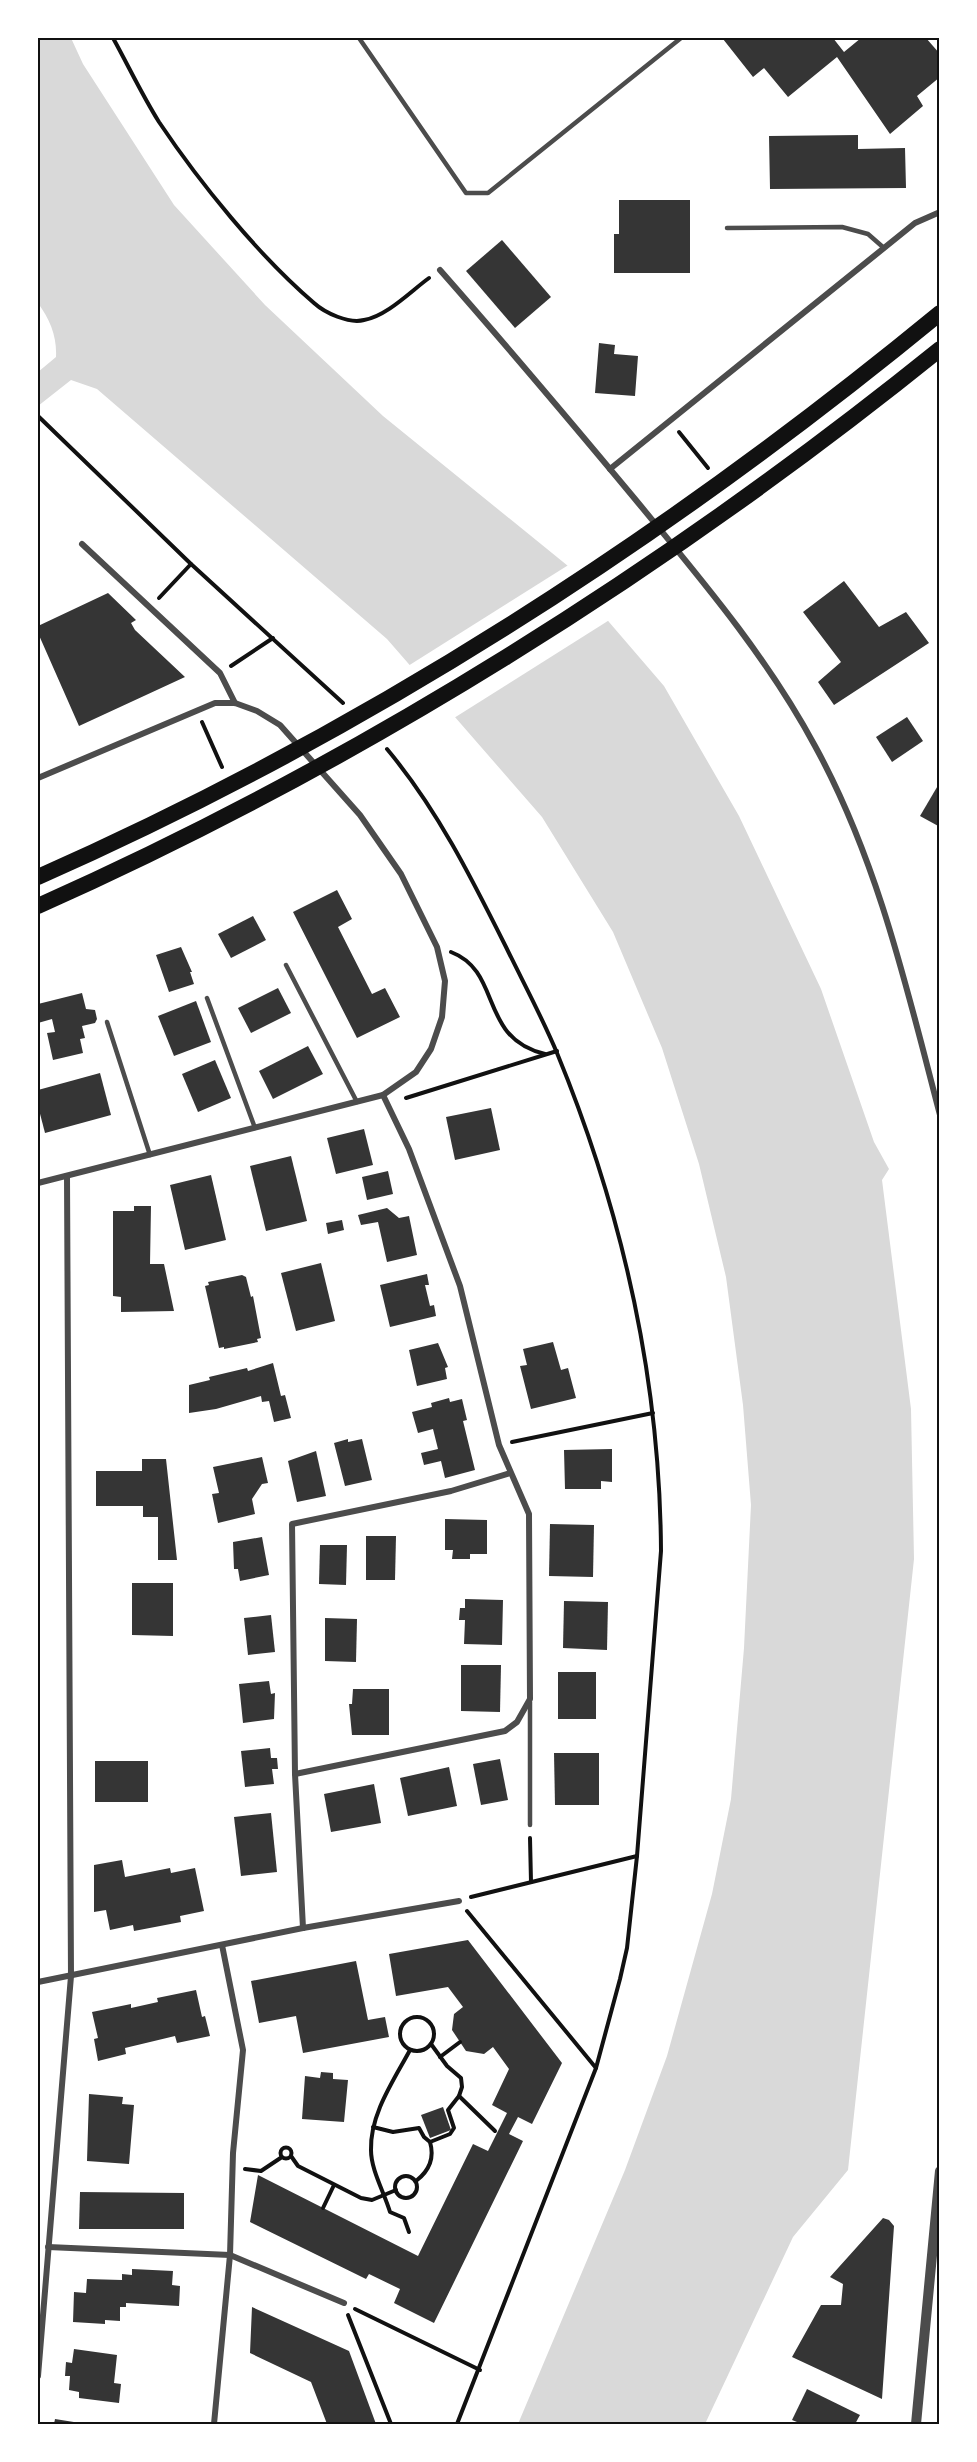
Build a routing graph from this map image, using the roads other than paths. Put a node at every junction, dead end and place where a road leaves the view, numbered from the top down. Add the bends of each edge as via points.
1 (359, 38) edge
2 (681, 38) edge
3 (939, 212) edge
4 (727, 228) dead end
5 (884, 248) junction
6 (440, 270) road end
7 (939, 313) edge
8 (939, 349) edge
9 (610, 469) junction
10 (82, 544) dead end
11 (235, 703) junction
12 (38, 778) edge
13 (38, 877) edge
14 (38, 906) edge
15 (286, 965) dead end
16 (207, 998) dead end
17 (107, 1022) dead end
18 (383, 1095) junction
19 (357, 1102) junction
20 (939, 1115) edge
21 (255, 1128) junction
22 (150, 1155) junction
23 (67, 1176) junction
24 (38, 1183) edge
25 (510, 1473) junction
26 (530, 1699) junction
27 (295, 1774) junction
28 (530, 1825) road end
29 (459, 1901) road end
30 (303, 1928) junction
31 (222, 1945) junction
32 (71, 1976) junction
33 (38, 1983) edge
34 (939, 2171) edge
35 (48, 2247) junction
36 (230, 2255) junction
37 (344, 2303) road end
38 (38, 2376) edge
39 (214, 2424) edge
40 (916, 2424) edge

1 - 2 lane via 466,193 488,192
3 - 5 street via 915,223
4 - 5 lane via 842,227 868,234
5 - 9 street
6 - 9 street
7 - 13 highway via 873,368 685,508 483,643 277,760 138,833
8 - 14 highway via 701,527 496,664 295,779 147,857
9 - 20 street via 730,615 816,747 880,896
10 - 11 street via 220,673
11 - 12 street via 215,703
11 - 18 street via 280,725 360,815 401,874 437,947 445,981 442,1017 431,1049 416,1072
15 - 19 lane
16 - 21 lane
17 - 22 lane
18 - 19 street
18 - 25 street via 422,1180 460,1286 499,1445
19 - 21 street
21 - 22 street
22 - 23 street
23 - 24 street
23 - 32 street
25 - 26 street via 529,1514
25 - 27 street via 482,1484 292,1524
26 - 27 street via 517,1722 505,1731
26 - 28 lane
27 - 30 street
29 - 30 street
30 - 31 street
31 - 32 street
31 - 36 street via 243,2050
32 - 33 street
32 - 35 street
34 - 40 street
35 - 36 street
35 - 38 street
36 - 37 street
36 - 39 street

